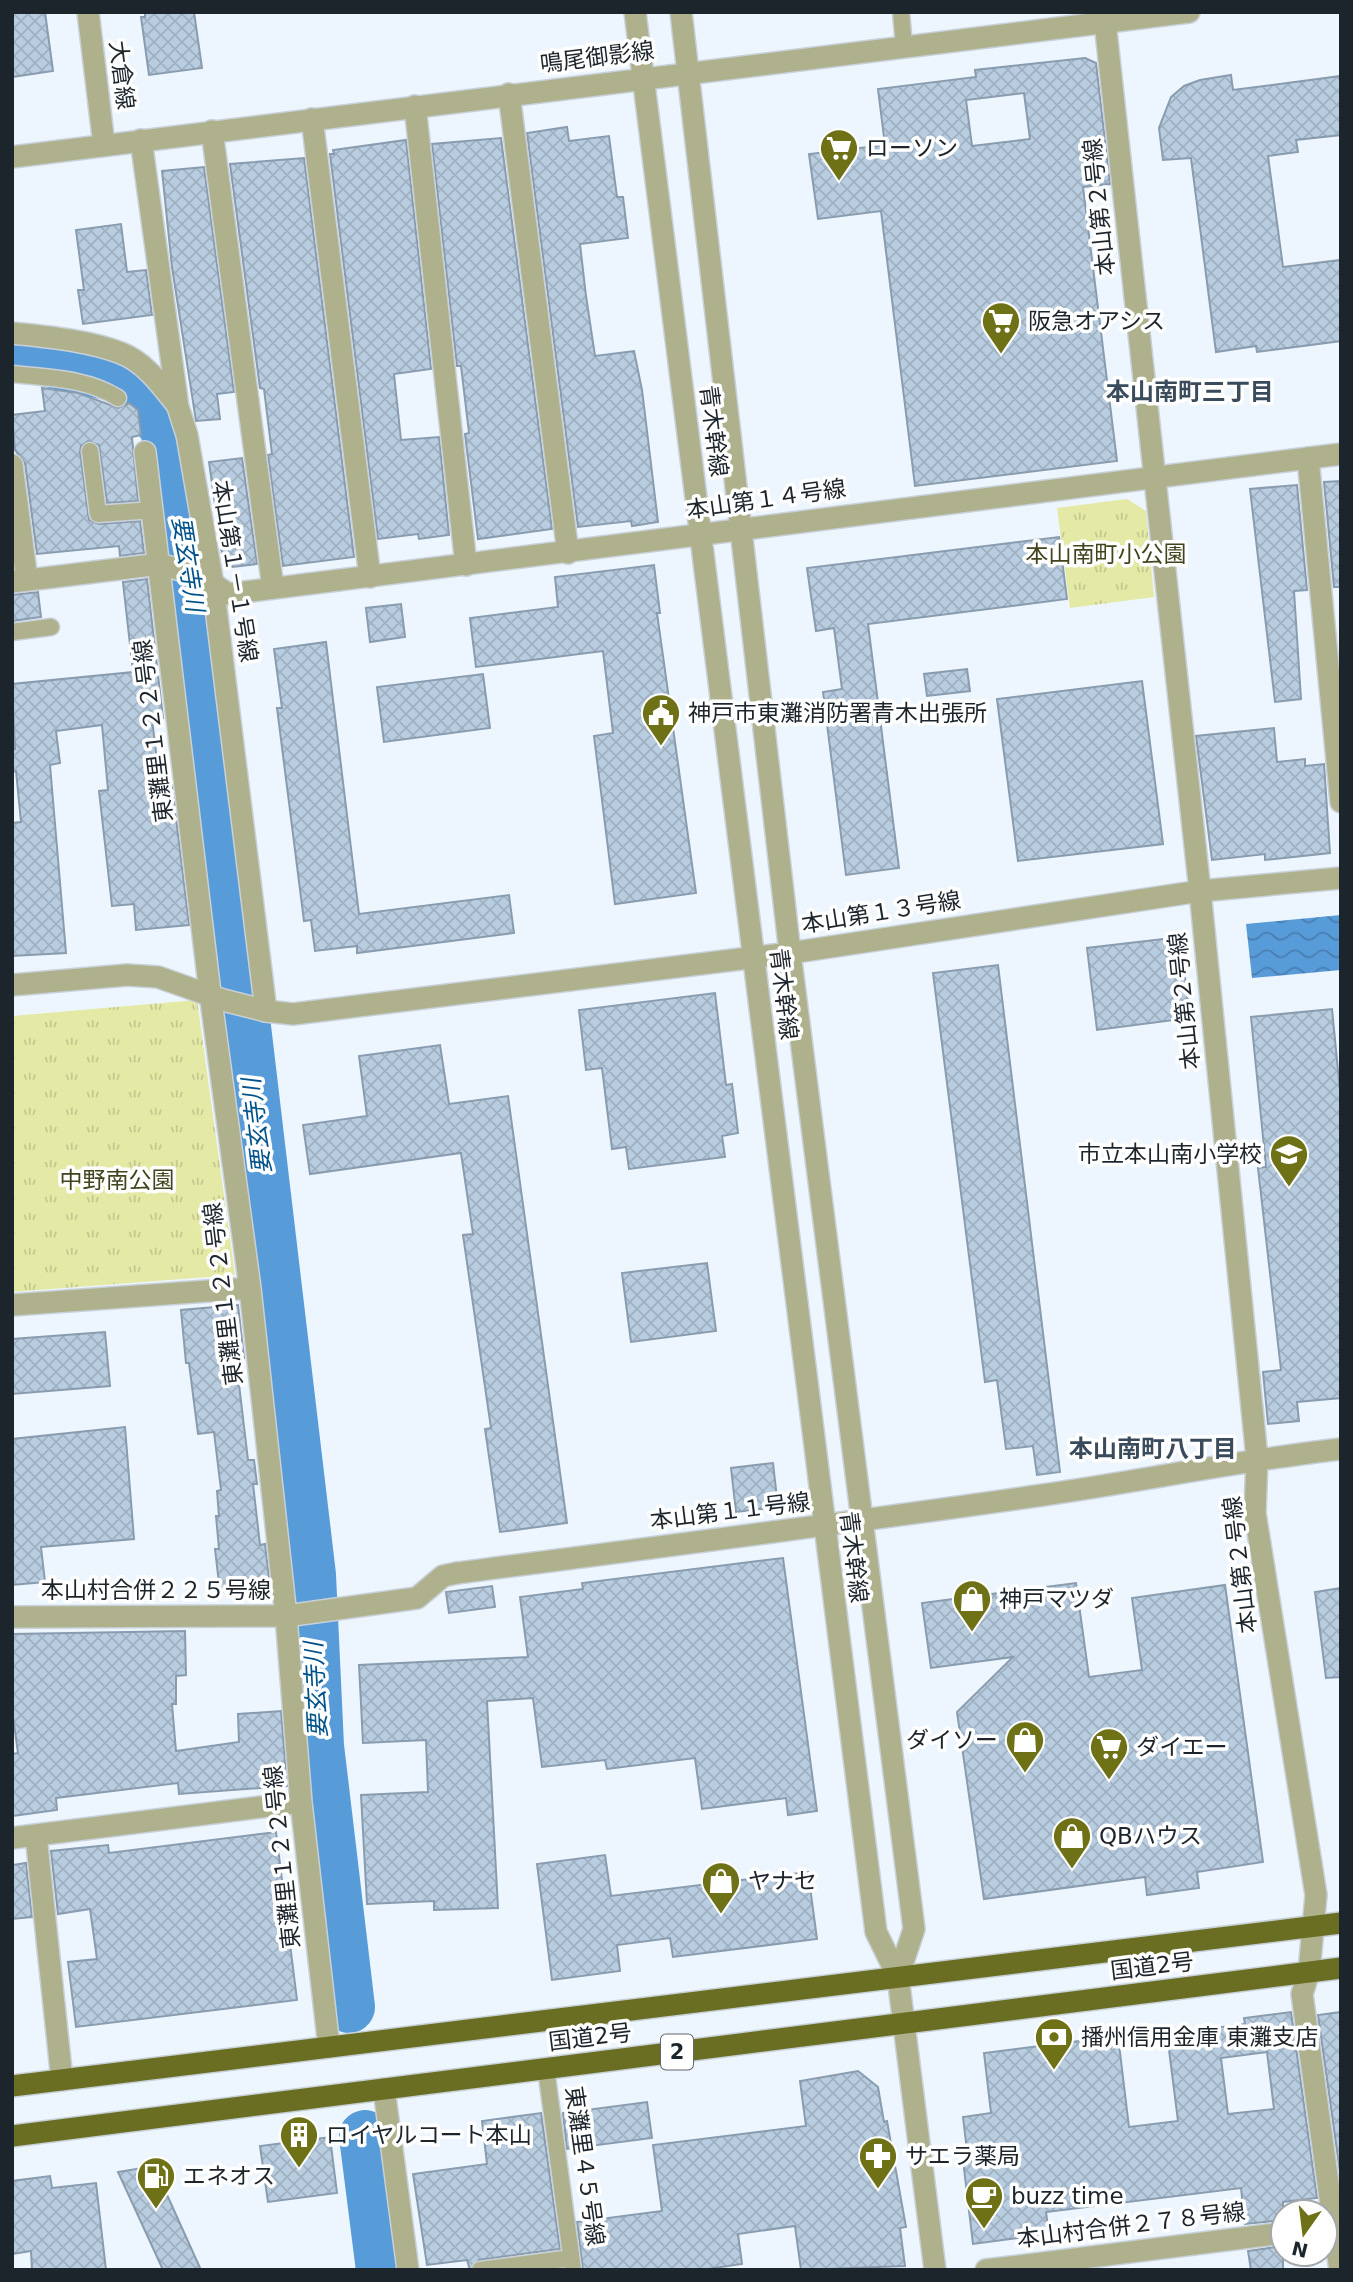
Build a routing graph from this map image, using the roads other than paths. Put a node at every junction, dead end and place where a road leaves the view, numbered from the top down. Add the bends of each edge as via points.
1 (88, 12) edge
2 (635, 12) edge
3 (681, 12) edge
4 (901, 12) edge
5 (1189, 12) edge
6 (1154, 14) edge
7 (1105, 22) junction
8 (904, 46) junction
9 (687, 72) junction
10 (643, 77) junction
11 (509, 94) junction
12 (415, 106) junction
13 (313, 119) junction
14 (212, 131) junction
15 (141, 140) junction
16 (104, 145) junction
17 (12, 157) edge
18 (12, 333) edge
19 (12, 374) edge
20 (118, 398) dead end
21 (178, 407) junction
22 (90, 451) dead end
23 (145, 452) dead end
24 (1341, 454) edge
25 (1308, 458) junction
26 (12, 465) edge
27 (1155, 477) junction
28 (153, 510) junction
29 (740, 528) junction
30 (700, 535) junction
31 (568, 553) junction
32 (164, 565) junction
33 (466, 565) junction
34 (370, 577) junction
35 (209, 580) junction
36 (20, 581) edge
37 (273, 589) junction
38 (51, 627) dead end
39 (12, 632) edge
40 (1338, 748) edge
41 (1341, 802) edge
42 (1341, 878) edge
43 (1200, 891) junction
44 (790, 953) junction
45 (753, 957) junction
46 (12, 985) edge
47 (217, 996) junction
48 (264, 1010) junction
49 (250, 1288) junction
50 (12, 1305) edge
51 (1341, 1449) edge
52 (1257, 1458) junction
53 (864, 1520) junction
54 (823, 1526) junction
55 (293, 1616) junction
56 (12, 1617) edge
57 (301, 1802) junction
58 (37, 1835) junction
59 (12, 1838) edge
60 (1341, 1923) edge
61 (1313, 1927) junction
62 (1341, 1968) edge
63 (1309, 1972) junction
64 (898, 1977) junction
65 (903, 2024) junction
66 (329, 2047) junction
67 (546, 2069) junction
68 (62, 2080) junction
69 (12, 2086) edge
70 (384, 2089) junction
71 (12, 2136) edge
72 (1329, 2198) edge
73 (1269, 2235) edge
74 (572, 2264) edge
75 (408, 2270) edge
76 (480, 2270) edge
77 (935, 2270) edge
78 (986, 2270) edge

1 - 16 street, 大倉線
2 - 10 street, 青木幹線
3 - 9 street, 青木幹線
4 - 8 lane
5 - 6 street, 鳴尾御影線
6 - 7 street, 鳴尾御影線
7 - 8 street, 鳴尾御影線
7 - 27 street, 本山第２号線
8 - 9 street, 鳴尾御影線
9 - 10 street, 鳴尾御影線
9 - 29 street, 青木幹線
10 - 11 street, 鳴尾御影線
10 - 30 street, 青木幹線
11 - 12 street, 鳴尾御影線
11 - 31 street
12 - 13 street, 鳴尾御影線
12 - 33 street
13 - 14 street, 鳴尾御影線
13 - 34 street
14 - 15 street, 鳴尾御影線
14 - 37 street
15 - 16 street, 鳴尾御影線
15 - 21 street, 本山第１－１号線
16 - 17 street, 鳴尾御影線
18 - 21 street via 54,337 122,353 145,368
19 - 20 lane via 68,380 102,388
21 - 35 street, 本山第１－１号線 via 187,435
22 - 28 lane via 98,514
23 - 28 street, 東灘里１２２号線
24 - 25 street, 本山第１４号線
25 - 27 street, 本山第１４号線
25 - 40 street
26 - 36 street
27 - 29 street, 本山第１４号線
27 - 43 street, 本山第２号線
28 - 32 street, 東灘里１２２号線
29 - 30 street, 本山第１４号線
29 - 44 street, 青木幹線
30 - 31 street, 本山第１４号線
30 - 45 street, 青木幹線
31 - 33 street, 本山第１４号線
32 - 35 street, 本山第１４号線
32 - 36 street
32 - 47 street, 東灘里１２２号線
33 - 34 street, 本山第１４号線
34 - 37 street, 本山第１４号線
35 - 37 street, 本山第１４号線 via 228,594
35 - 48 street, 本山第１－１号線
38 - 39 lane
40 - 41 street
42 - 43 street, 本山第１３号線
43 - 44 street, 本山第１３号線
43 - 52 street, 本山第２号線
44 - 45 street, 本山第１３号線
44 - 53 street, 青木幹線
45 - 48 street, 本山第１３号線 via 293,1014
45 - 54 street, 青木幹線
46 - 47 street, 本山第１３号線 via 127,975 159,977
47 - 48 street, 本山第１３号線
47 - 49 street, 東灘里１２２号線
49 - 50 street
49 - 55 street, 東灘里１２２号線
51 - 52 street, 本山第１１号線
52 - 53 street, 本山第１１号線 via 1193,1473
52 - 61 street, 本山第２号線 via 1255,1513 1316,1895
53 - 54 street, 本山第１１号線
53 - 64 street, 青木幹線 via 914,1929
54 - 55 street, 本山第１１号線 via 457,1573 443,1576 417,1598
54 - 64 street, 青木幹線 via 876,1932
55 - 56 street, 本山村合併２２５号線
55 - 57 street, 東灘里１２２号線
57 - 58 street
57 - 66 street, 東灘里１２２号線
58 - 59 street
58 - 68 street
60 - 61 highway, 国道2号 / 2
61 - 63 street, 本山第２号線
61 - 64 highway, 国道2号 / 2
62 - 63 highway, 国道2号 / 2
63 - 65 highway, 国道2号 / 2
63 - 72 street, 本山第２号線 via 1302,1994
64 - 65 street, 青木幹線
64 - 66 highway, 国道2号 / 2
65 - 67 highway, 国道2号 / 2
65 - 77 street, 青木幹線
66 - 68 highway, 国道2号 / 2
67 - 70 highway, 国道2号 / 2
67 - 74 lane, 東灘里４５号線
68 - 69 highway, 国道2号 / 2
70 - 71 highway, 国道2号 / 2
70 - 75 street
73 - 78 street, 本山村合併２７８号線
74 - 76 lane

